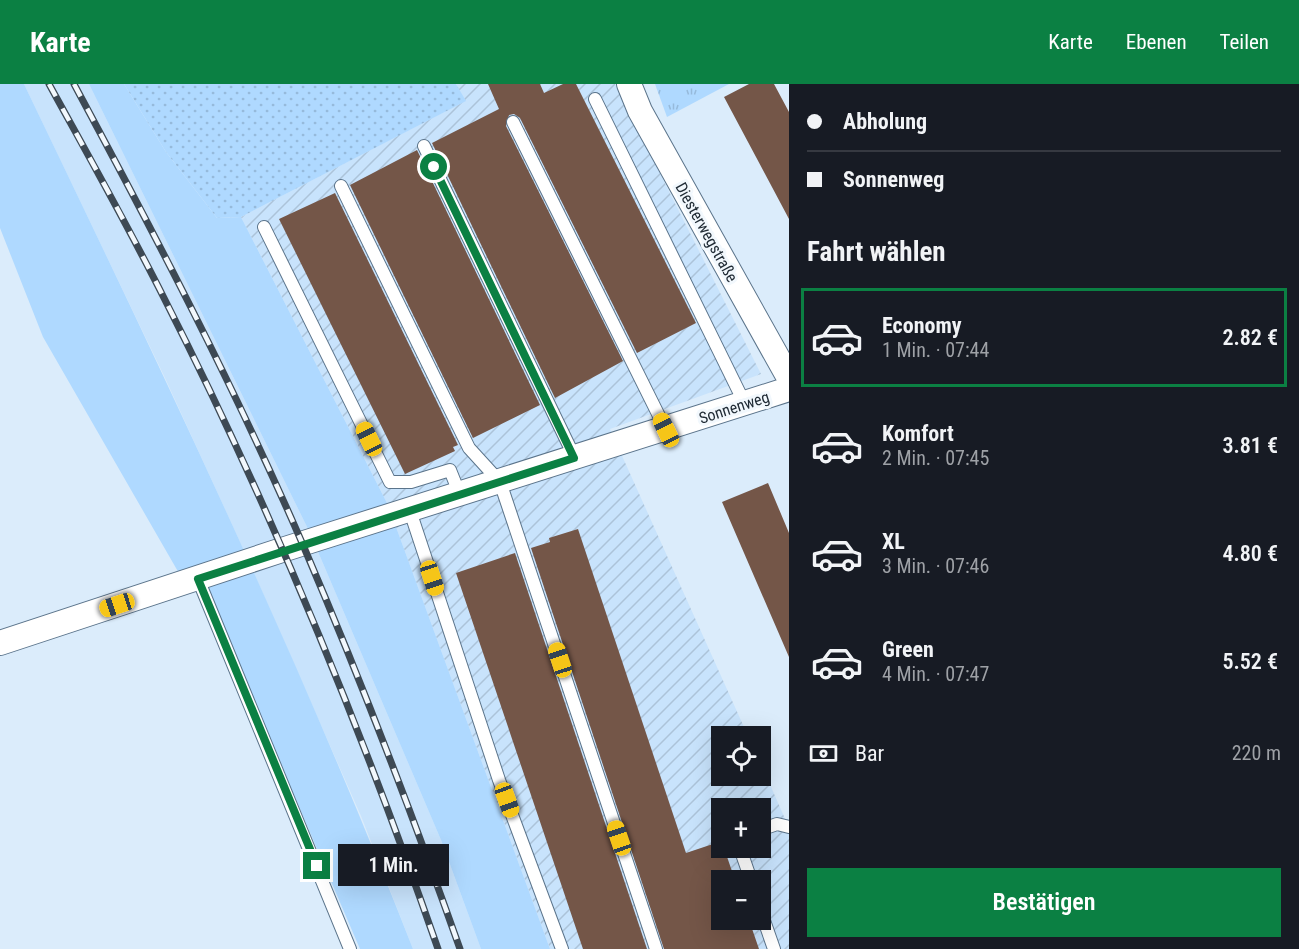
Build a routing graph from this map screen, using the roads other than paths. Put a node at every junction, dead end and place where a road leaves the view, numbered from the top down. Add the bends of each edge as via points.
1 (629, 84) edge
2 (595, 99) dead end
3 (513, 122) dead end
4 (424, 146) dead end
5 (341, 186) dead end
6 (264, 227) dead end
7 (789, 378) edge
8 (789, 389) edge
9 (745, 404) junction
10 (666, 430) junction
11 (574, 458) junction
12 (500, 482) junction
13 (460, 495) junction
14 (410, 511) junction
15 (198, 579) junction
16 (0, 644) edge
17 (771, 826) edge
18 (789, 827) edge
19 (767, 930) edge
20 (350, 949) edge
21 (562, 949) edge
22 (656, 949) edge
23 (774, 949) edge

1 - 7 street, Diesterwegstraße via 640,111
2 - 9 lane
3 - 10 lane
4 - 11 lane
5 - 12 lane via 469,448
6 - 13 lane via 390,482 411,482 450,470
8 - 9 street, Sonnenweg
9 - 10 street, Sonnenweg
10 - 11 street, Sonnenweg
11 - 12 street, Sonnenweg
12 - 13 street, Sonnenweg
12 - 22 lane
13 - 14 street, Sonnenweg
14 - 15 street, Sonnenweg
14 - 21 lane via 499,780
15 - 16 street, Sonnenweg
15 - 20 lane
17 - 18 lane
19 - 23 lane

